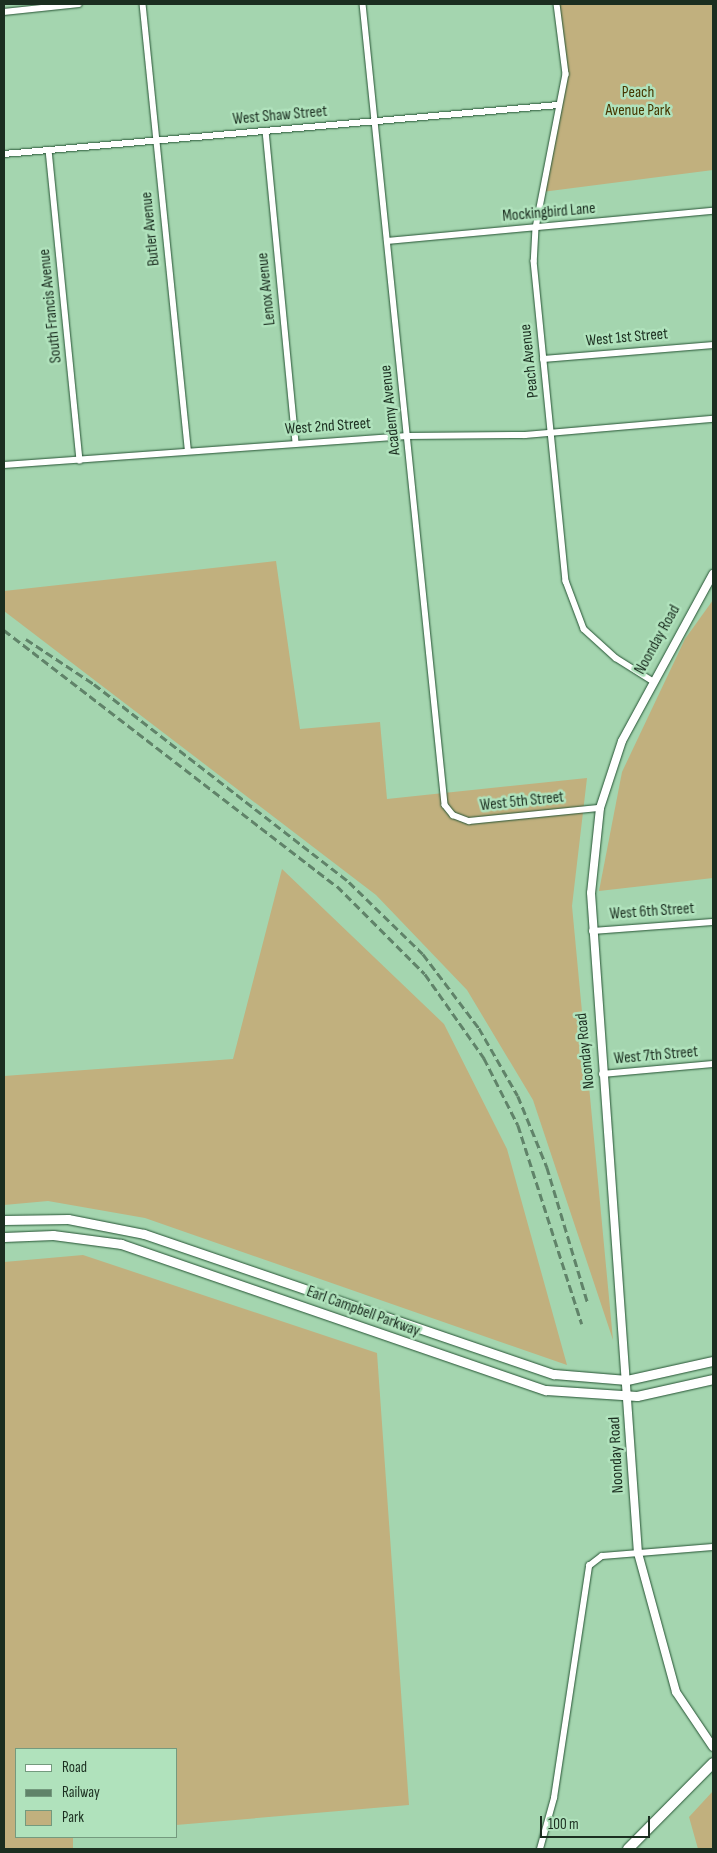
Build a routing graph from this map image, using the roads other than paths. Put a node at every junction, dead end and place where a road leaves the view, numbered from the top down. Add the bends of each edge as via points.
1 (79, 4) edge
2 (143, 4) edge
3 (362, 4) edge
4 (557, 4) edge
5 (4, 12) edge
6 (559, 105) junction
7 (374, 121) junction
8 (266, 132) junction
9 (156, 141) junction
10 (49, 150) junction
11 (4, 154) edge
12 (713, 211) edge
13 (536, 228) junction
14 (387, 241) junction
15 (713, 344) edge
16 (543, 359) junction
17 (713, 419) edge
18 (551, 433) junction
19 (407, 436) junction
20 (296, 443) junction
21 (188, 450) junction
22 (80, 460) junction
23 (4, 465) edge
24 (713, 574) edge
25 (652, 680) junction
26 (600, 808) junction
27 (450, 811) joint
28 (713, 922) edge
29 (592, 931) junction
30 (713, 1064) edge
31 (602, 1074) junction
32 (33, 1218) junction
33 (4, 1220) edge
34 (33, 1234) junction
35 (4, 1237) edge
36 (713, 1361) edge
37 (713, 1379) edge
38 (627, 1380) junction
39 (628, 1396) junction
40 (713, 1547) edge
41 (638, 1553) junction
42 (713, 1747) edge
43 (713, 1763) edge
44 (540, 1849) edge
45 (628, 1849) edge

1 - 5 street
2 - 9 street, Butler Avenue
3 - 7 street, Academy Avenue
4 - 6 street, Peach Avenue via 566,74
6 - 7 street, West Shaw Street
6 - 13 street, Peach Avenue
7 - 8 street, West Shaw Street
7 - 14 street, Academy Avenue
8 - 9 street, West Shaw Street
8 - 20 street, Lenox Avenue
9 - 10 street, West Shaw Street
9 - 21 street, Butler Avenue
10 - 11 street, West Shaw Street
10 - 22 street, South Francis Avenue
12 - 13 street, Mockingbird Lane
13 - 14 street, Mockingbird Lane
13 - 16 street, Peach Avenue via 534,261
14 - 19 street, Academy Avenue
15 - 16 street, West 1st Street
16 - 18 street, Peach Avenue
17 - 18 street, West 2nd Street
18 - 19 street, West 2nd Street
18 - 25 street, Peach Avenue via 566,581 579,622 616,658
19 - 20 street, West 2nd Street
19 - 27 street, Academy Avenue via 443,797
20 - 21 street, West 2nd Street
21 - 22 street, West 2nd Street
22 - 23 street, West 2nd Street
24 - 25 street, Noonday Road
25 - 26 street, Noonday Road via 622,741
26 - 27 street, West 5th Street via 490,821 469,821
26 - 29 street, Noonday Road via 591,893
28 - 29 street, West 6th Street
29 - 31 street, Noonday Road
30 - 31 street, West 7th Street
31 - 38 street, Noonday Road
32 - 33 main road, Earl Campbell Parkway
32 - 34 main road
32 - 38 main road, Earl Campbell Parkway via 86,1221 144,1234 524,1367 578,1378
34 - 35 main road, Earl Campbell Parkway
34 - 39 main road, Earl Campbell Parkway via 88,1238 140,1250 519,1383 575,1394
36 - 38 main road, Earl Campbell Parkway
37 - 39 main road, Earl Campbell Parkway
38 - 39 street, Noonday Road
39 - 41 street, Noonday Road
40 - 41 street
41 - 42 street, Noonday Road via 676,1692
41 - 44 street via 602,1556 587,1569 554,1798
43 - 45 main road

